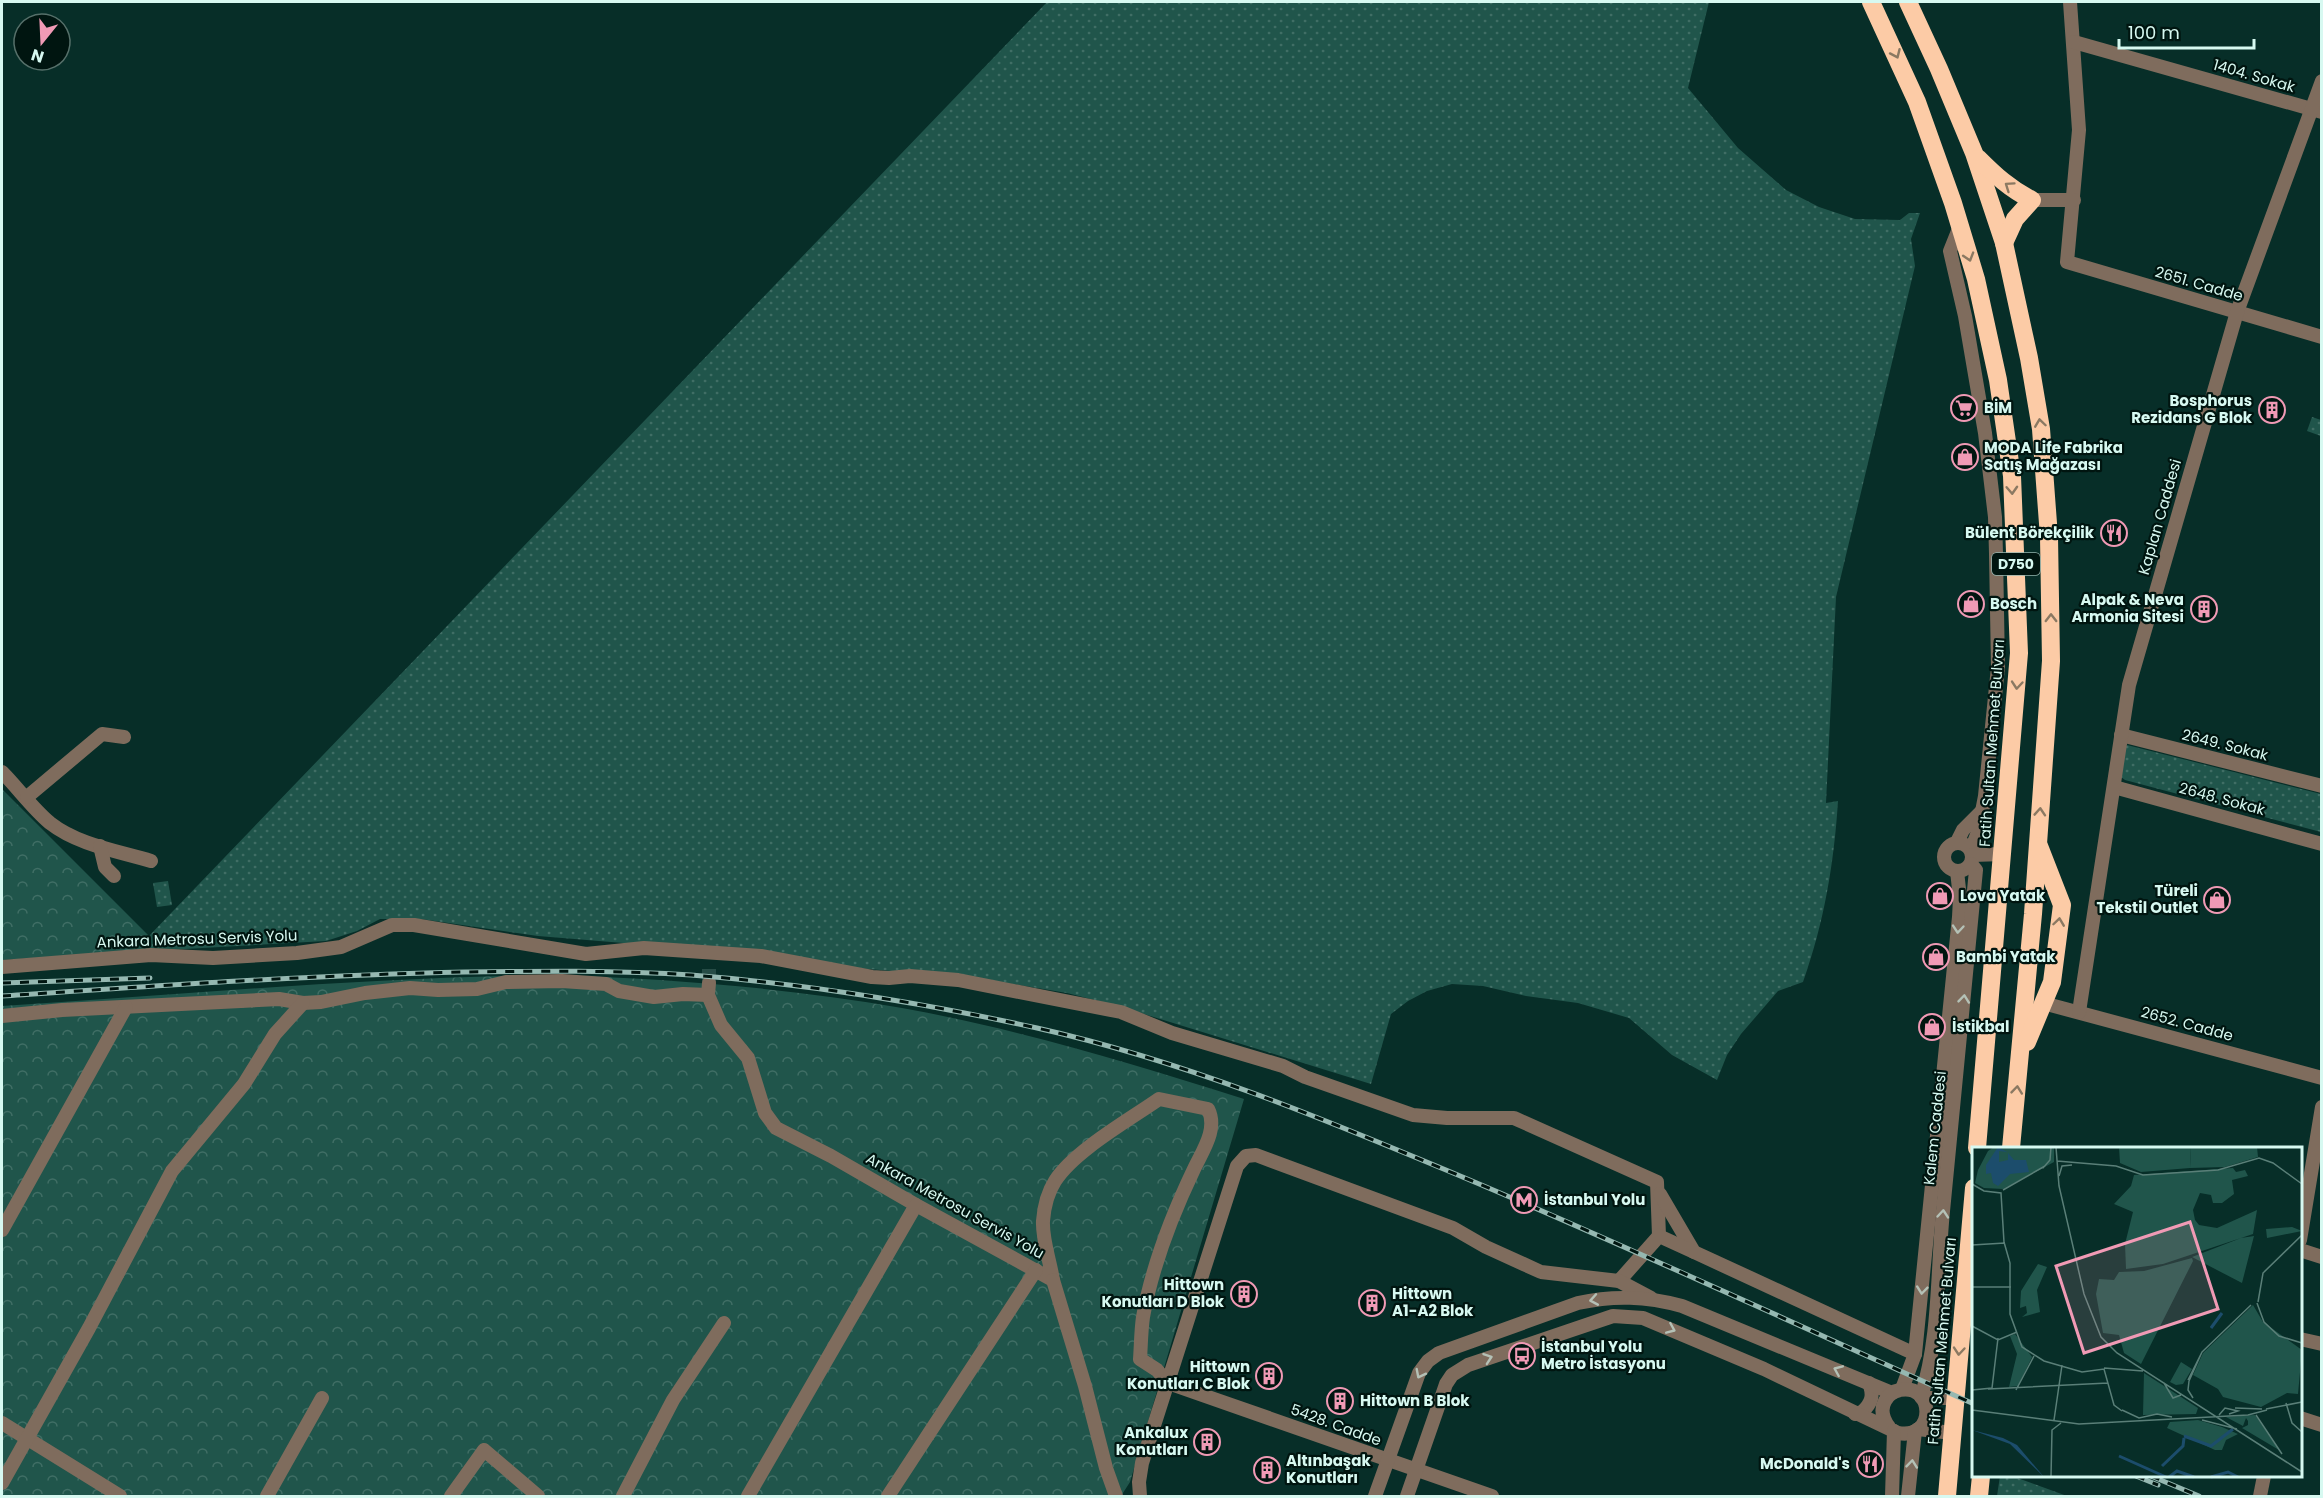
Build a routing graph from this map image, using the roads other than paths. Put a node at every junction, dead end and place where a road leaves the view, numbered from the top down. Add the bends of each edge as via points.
1 (1871, 2) edge
2 (1908, 2) edge
3 (2070, 2) edge
4 (2074, 42) junction
5 (2322, 81) edge
6 (2316, 110) edge
7 (1974, 153) junction
8 (2032, 200) junction
9 (2074, 200) junction
10 (1960, 226) junction
11 (2004, 243) junction
12 (2237, 312) junction
13 (2322, 337) edge
14 (2014, 515) junction
15 (1995, 517) junction
16 (2121, 735) junction
17 (124, 737) dead end
18 (2, 772) edge
19 (2322, 786) edge
20 (2114, 787) junction
21 (27, 797) junction
22 (1982, 811) junction
23 (1957, 842) junction
24 (2038, 842) junction
25 (2322, 844) edge
26 (100, 846) junction
27 (2002, 854) junction
28 (1972, 856) junction
29 (151, 861) dead end
30 (1957, 871) junction
31 (114, 876) dead end
32 (2, 967) edge
33 (303, 1003) junction
34 (2043, 1003) junction
35 (126, 1007) junction
36 (2079, 1012) junction
37 (2, 1016) edge
38 (2020, 1058) junction
39 (2322, 1078) edge
40 (2322, 1107) edge
41 (1977, 1147) edge
42 (2011, 1147) edge
43 (1659, 1192) junction
44 (916, 1205) junction
45 (1972, 1210) edge
46 (2, 1230) edge
47 (2302, 1234) edge
48 (1659, 1236) junction
49 (2302, 1250) edge
50 (1694, 1252) junction
51 (2322, 1257) edge
52 (1036, 1270) junction
53 (1053, 1280) junction
54 (1619, 1281) junction
55 (1651, 1298) junction
56 (724, 1323) dead end
57 (2302, 1340) edge
58 (2322, 1344) edge
59 (1915, 1354) junction
60 (1168, 1383) junction
61 (1869, 1383) junction
62 (1897, 1391) junction
63 (1921, 1397) junction
64 (322, 1398) dead end
65 (1955, 1398) junction
66 (1855, 1414) junction
67 (2302, 1418) edge
68 (2, 1423) edge
69 (2322, 1425) edge
70 (1891, 1429) junction
71 (1917, 1430) junction
72 (1952, 1433) junction
73 (26, 1438) junction
74 (1387, 1460) junction
75 (1416, 1471) junction
76 (1981, 1477) edge
77 (2264, 1477) edge
78 (2, 1483) edge
79 (1136, 1496) edge
80 (2262, 1496) edge
81 (120, 1497) edge
82 (267, 1497) edge
83 (451, 1497) edge
84 (538, 1497) edge
85 (623, 1497) edge
86 (747, 1497) edge
87 (888, 1497) edge
88 (1116, 1497) edge
89 (1375, 1497) edge
90 (1407, 1497) edge
91 (1492, 1497) edge
92 (1892, 1497) edge
93 (1908, 1497) edge
94 (1947, 1497) edge
95 (1979, 1497) edge

1 -> 10 highway, Fatih Sultan Mehmet Bulvarı / D750 via 1917,102
2 - 7 highway, D750
3 - 4 street
4 - 6 street, 1404. Sokak
4 - 9 street via 2079,130
5 - 6 street, Kaplan Caddesi
6 - 12 street, Kaplan Caddesi
8 -> 7 highway via 2001,181
7 - 11 highway, D750
8 - 9 street
8 - 11 highway via 2015,219
9 - 12 street, 2651. Cadde via 2067,262
10 -> 14 highway, Fatih Sultan Mehmet Bulvarı / D750 via 1978,285 1998,380
10 - 15 street via 1950,251 1976,378
24 -> 11 highway, D750 via 2050,661 2049,537 2041,429
12 - 13 street, 2651. Cadde
12 - 16 street, Kaplan Caddesi via 2154,597
14 - 15 street
14 -> 27 highway, Fatih Sultan Mehmet Bulvarı / D750 via 2019,653
15 - 22 street via 1998,667
16 - 19 street, 2649. Sokak
16 - 20 street, Kaplan Caddesi
17 - 21 street via 102,734
18 - 21 street
20 - 25 street, 2648. Sokak
20 - 36 street, Kaplan Caddesi
21 - 26 street via 50,822
22 - 23 street
22 - 28 street
23 - 28 street via 1965,844
23 - 30 street via 1944,855 1949,867
34 -> 24 highway via 2052,982 2062,905
24 - 38 highway, D750
26 - 29 street
26 - 31 street via 105,867
27 - 28 street
27 - 41 highway, Fatih Sultan Mehmet Bulvarı / D750
28 - 30 street via 1965,869
63 -> 28 street, Kalem Caddesi via 1933,1333 1970,941 1976,870
30 -> 59 street, Kalem Caddesi via 1958,928
32 - 43 street, Ankara Metrosu Servis Yolu via 151,955 213,958 297,952 341,947 392,925 414,925 586,954 644,948 709,959 788,959 872,977 958,980 1121,1012 1172,1034 1283,1066 1413,1115 1514,1118 1657,1182
33 - 35 street, Ankara Metrosu Servis Yolu via 279,999
33 - 44 street, Ankara Metrosu Servis Yolu via 410,988 477,989 506,982 606,984 620,991 654,997 708,989 721,1025 748,1058 765,1113 776,1128
33 - 73 street via 275,1034 237,1092 172,1171
34 - 36 street, 2652. Cadde
34 - 38 highway
35 - 37 street, Ankara Metrosu Servis Yolu
35 - 46 street
36 - 39 street, 2652. Cadde
42 -> 38 highway, D750
40 - 47 street
43 - 48 street
43 - 50 street
44 - 52 street, Ankara Metrosu Servis Yolu
44 - 86 street
45 -> 65 highway, Fatih Sultan Mehmet Bulvarı
48 - 50 street
48 - 54 street
49 - 51 street
50 - 59 street
52 - 53 street, Ankara Metrosu Servis Yolu
52 - 87 street
53 - 60 street, Ankara Metrosu Servis Yolu via 1043,1223 1046,1202 1062,1171 1159,1099 1208,1109 1212,1118 1210,1133 1166,1238 1143,1318 1140,1359
53 - 88 street
54 - 55 street
54 - 60 street via 1541,1272 1453,1228 1250,1155 1237,1166
61 -> 55 street via 1682,1306
55 -> 74 street via 1613,1297 1578,1303 1433,1357 1419,1372
56 - 85 street via 673,1400
57 - 58 street
59 - 62 street, Kalem Caddesi
60 - 74 street, 5428. Cadde
60 - 79 street via 1142,1463
61 - 62 street
61 - 66 street via 1872,1399 1868,1407
62 - 63 street via 1915,1392
62 - 70 street via 1882,1409
63 - 65 street
63 - 71 street via 1927,1413
64 - 82 street
65 - 72 highway, Fatih Sultan Mehmet Bulvarı
66 - 70 street
75 -> 66 street via 1452,1375 1468,1365 1613,1316 1653,1320
67 - 69 street
68 - 73 street
70 - 71 street via 1907,1434
70 - 92 street
71 - 72 street
93 -> 71 street
72 - 94 highway, Fatih Sultan Mehmet Bulvarı
73 - 78 street
73 - 81 street
74 - 75 street, 5428. Cadde
74 - 89 street
75 - 90 street
75 - 91 street, 5428. Cadde
76 - 95 highway
77 - 80 street
83 - 84 street via 484,1450

